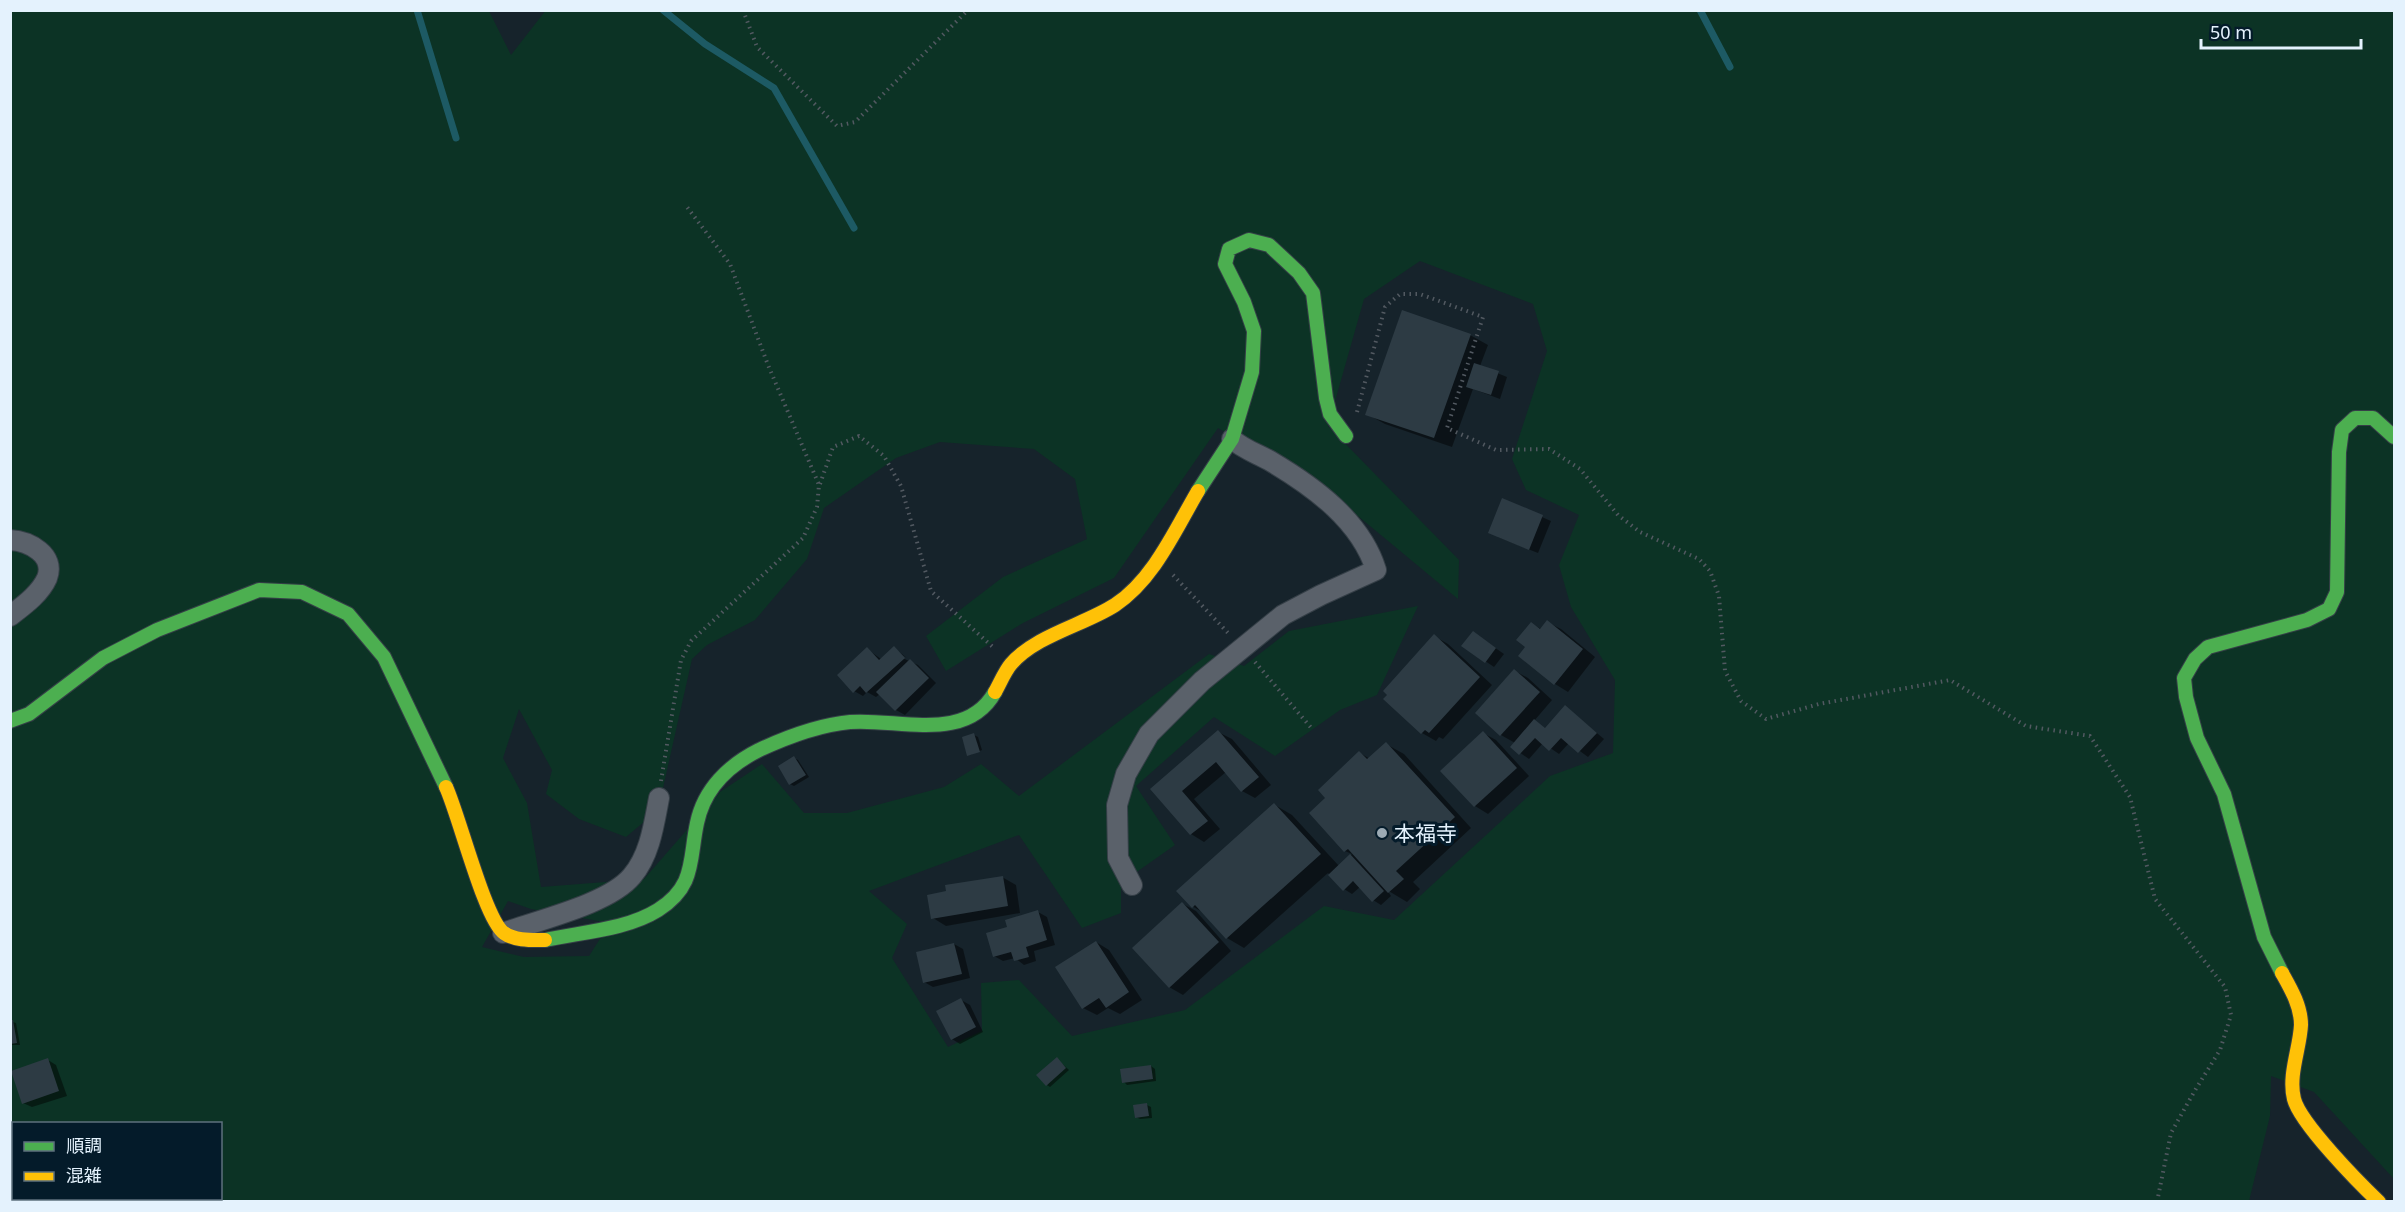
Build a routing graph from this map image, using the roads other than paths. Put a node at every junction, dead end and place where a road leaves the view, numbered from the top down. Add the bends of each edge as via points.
1 (1346, 435) road end
2 (2394, 437) edge
3 (1232, 439) junction
4 (10, 540) edge
5 (10, 616) edge
6 (10, 722) edge
7 (659, 798) road end
8 (1132, 885) dead end
9 (503, 933) junction
10 (2379, 1202) edge

1 - 3 street via 1330,414 1326,398 1313,293 1299,273 1269,245 1249,240 1229,249 1225,264 1254,331 1252,372
2 - 10 street via 2373,418 2355,418 2342,430 2337,592 2329,609 2307,620 2208,647 2195,658 2184,678 2197,738 2224,794 2264,938 2295,998 2301,1023 2292,1086 2294,1100 2353,1178
3 - 8 street via 1318,492 1370,552 1376,570 1283,615 1202,681 1149,734 1126,774 1117,805 1118,858
3 - 9 street via 1158,560 1134,589 1115,604 1030,648 1011,664 992,698 977,714 951,725 850,722 816,728 772,744 743,758 713,784 697,821 690,872 679,893 658,910 628,923 544,940 519,939
4 - 5 street via 23,540 40,550 48,567 47,578 30,600
6 - 9 street via 29,714 103,658 158,630 259,590 302,592 348,614 384,657 451,797 490,914
7 - 9 street via 652,838 633,876 606,897

